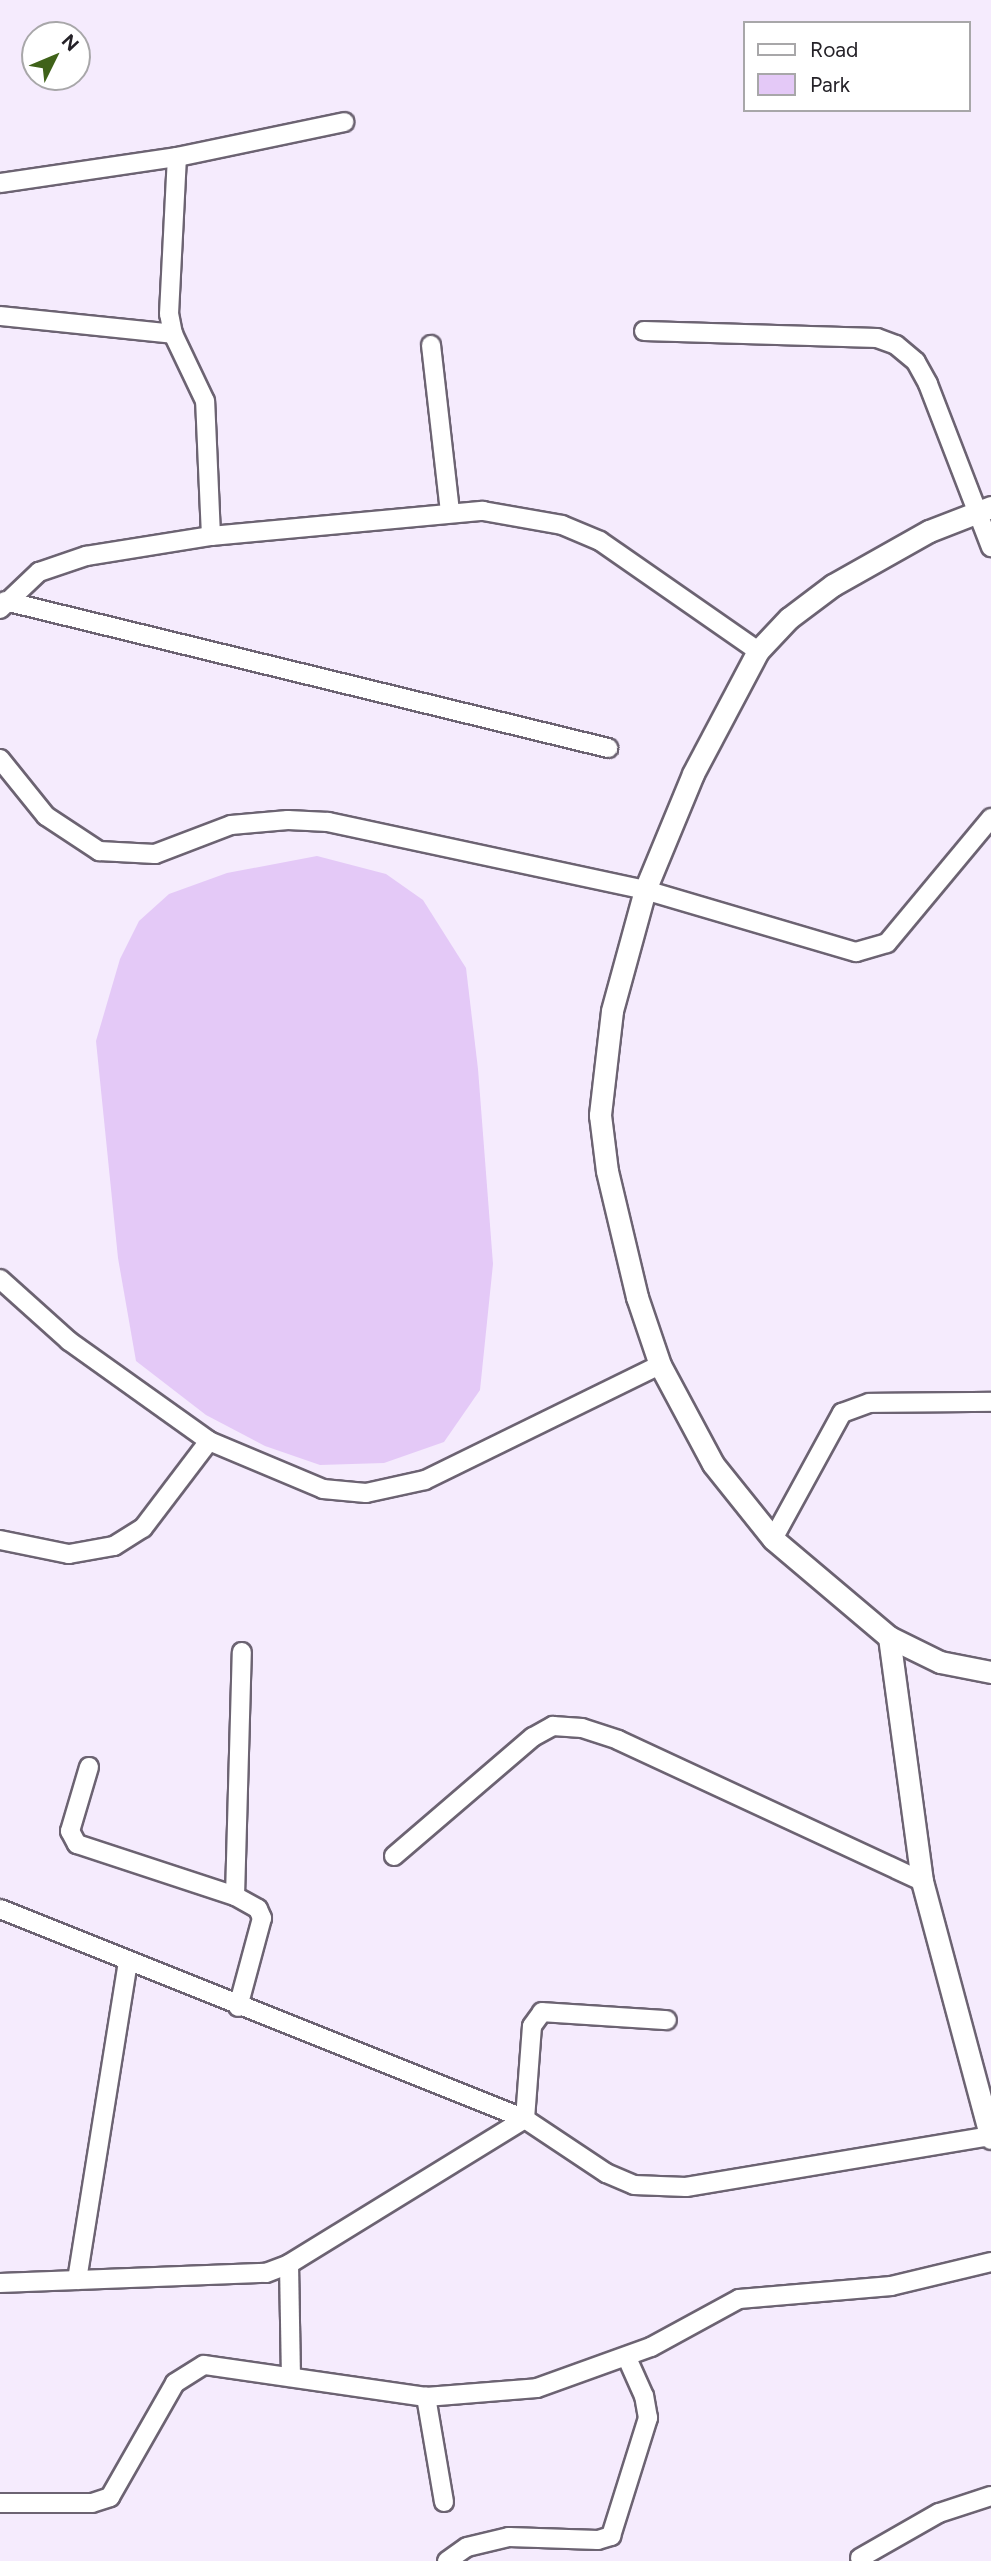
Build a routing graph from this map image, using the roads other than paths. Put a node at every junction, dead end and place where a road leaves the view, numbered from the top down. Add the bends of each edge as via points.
1 (344, 122) dead end
2 (177, 157) junction
3 (0, 183) edge
4 (0, 316) edge
5 (644, 331) dead end
6 (173, 334) junction
7 (431, 345) dead end
8 (984, 509) edge
9 (450, 511) junction
10 (211, 536) junction
11 (991, 547) edge
12 (2, 605) edge
13 (758, 652) junction
14 (608, 748) dead end
15 (0, 759) edge
16 (991, 818) edge
17 (645, 890) junction
18 (0, 1279) edge
19 (660, 1366) junction
20 (991, 1402) edge
21 (209, 1441) junction
22 (773, 1539) junction
23 (0, 1540) edge
24 (888, 1637) junction
25 (242, 1651) dead end
26 (991, 1672) edge
27 (89, 1767) dead end
28 (394, 1856) dead end
29 (922, 1881) junction
30 (235, 1896) junction
31 (0, 1909) edge
32 (128, 1962) junction
33 (239, 2007) junction
34 (667, 2020) dead end
35 (525, 2119) junction
36 (990, 2137) edge
37 (991, 2262) edge
38 (289, 2264) junction
39 (77, 2280) junction
40 (0, 2283) edge
41 (627, 2358) junction
42 (291, 2377) junction
43 (426, 2397) junction
44 (991, 2496) edge
45 (444, 2502) dead end
46 (0, 2503) edge
47 (860, 2558) dead end
48 (447, 2561) edge

1 - 2 street
2 - 3 street
2 - 6 street via 169,314
4 - 6 street
5 - 8 street via 877,338 897,345 916,362 928,384
6 - 10 street via 205,401
7 - 9 street
8 - 11 street
8 - 13 street via 929,531 833,585 789,618
9 - 10 street via 328,528
9 - 13 street via 521,516 562,525 600,541
10 - 12 street via 61,562 39,572
12 - 14 street
13 - 17 street via 734,688 693,774
15 - 17 street via 46,816 77,840 122,856 155,854 209,832 254,821 328,822
16 - 17 street via 898,931 869,952
17 - 19 street via 612,1011 600,1115 610,1184 637,1297
18 - 21 street via 69,1341
19 - 21 street via 398,1489 366,1493 323,1489
19 - 22 street via 713,1464
20 - 22 street via 869,1403 842,1413
21 - 23 street via 143,1528 114,1546 69,1555
22 - 24 street
24 - 26 street via 940,1662
24 - 29 street
25 - 30 street
27 - 30 street via 70,1831 77,1844
28 - 29 street via 533,1737 553,1726 582,1728 618,1740
29 - 36 street
30 - 33 street via 258,1909 262,1918
31 - 32 street
32 - 33 street
32 - 39 street
33 - 35 street
34 - 35 street via 553,2009 535,2016
35 - 36 street via 621,2182 660,2188
35 - 38 street
37 - 41 street via 891,2286 739,2300
38 - 39 street via 241,2277
38 - 42 street
39 - 40 street
41 - 43 street via 537,2388
41 - 48 street via 648,2418 611,2536 598,2540 509,2537 467,2547
42 - 43 street
42 - 46 street via 204,2365 193,2368 169,2390 110,2497 92,2503
43 - 45 street
44 - 47 street via 939,2513

